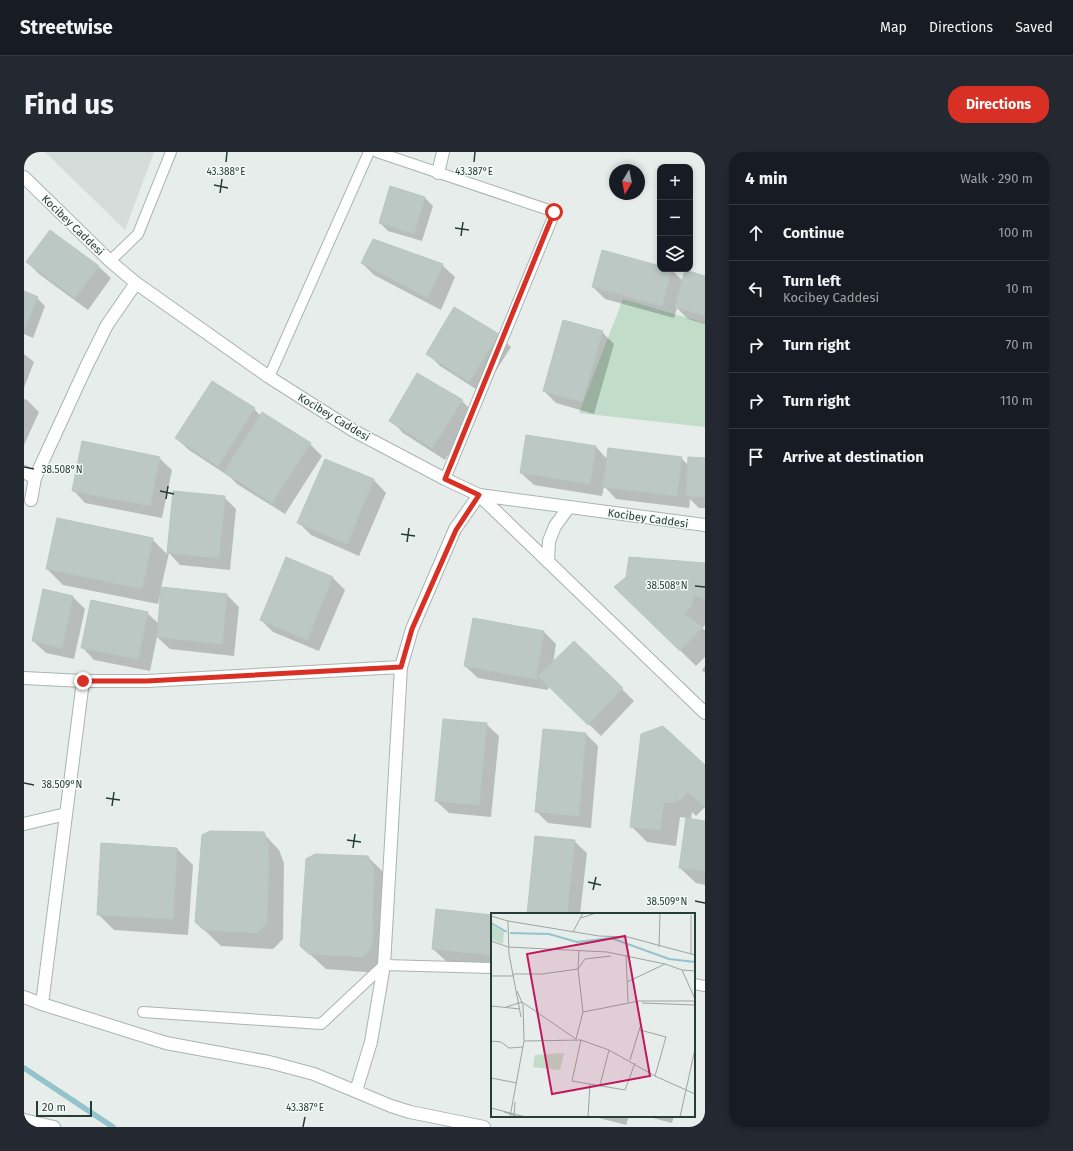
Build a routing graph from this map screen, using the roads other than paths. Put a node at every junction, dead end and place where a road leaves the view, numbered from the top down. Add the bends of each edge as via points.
1 (171, 152) edge
2 (369, 152) edge
3 (377, 152) edge
4 (443, 152) edge
5 (438, 173) junction
6 (24, 177) edge
7 (110, 261) junction
8 (136, 283) junction
9 (269, 377) junction
10 (24, 472) edge
11 (36, 478) junction
12 (445, 479) junction
13 (479, 495) junction
14 (31, 500) dead end
15 (569, 507) junction
16 (705, 525) edge
17 (548, 562) junction
18 (401, 667) junction
19 (24, 678) edge
20 (83, 681) junction
21 (705, 713) edge
22 (66, 814) junction
23 (24, 824) edge
24 (384, 964) junction
25 (491, 968) edge
26 (695, 984) edge
27 (705, 986) edge
28 (24, 997) edge
29 (42, 1004) junction
30 (143, 1012) dead end
31 (356, 1091) junction
32 (24, 1120) edge
33 (54, 1127) edge
34 (484, 1127) edge

1 - 7 lane via 138,234
2 - 9 lane
3 - 5 lane
4 - 5 street
5 - 12 lane via 554,212
6 - 7 street, Kocibey Caddesi
7 - 8 street, Kocibey Caddesi
8 - 9 street, Kocibey Caddesi
8 - 11 street via 107,325
9 - 12 street, Kocibey Caddesi via 354,430
10 - 11 street
11 - 14 street
12 - 13 street, Kocibey Caddesi
13 - 15 street, Kocibey Caddesi
13 - 17 street
13 - 18 street via 452,537 412,629
15 - 16 street, Kocibey Caddesi
15 - 17 street via 555,526 549,541
17 - 21 street
18 - 20 street via 147,681
18 - 24 street
19 - 20 street
20 - 22 street
22 - 23 street
22 - 29 street
24 - 25 lane
24 - 30 lane via 321,1024
24 - 31 street via 371,1042
26 - 27 lane
28 - 29 street
29 - 31 street via 166,1043 269,1062 314,1074
31 - 34 street via 410,1112
32 - 33 street

